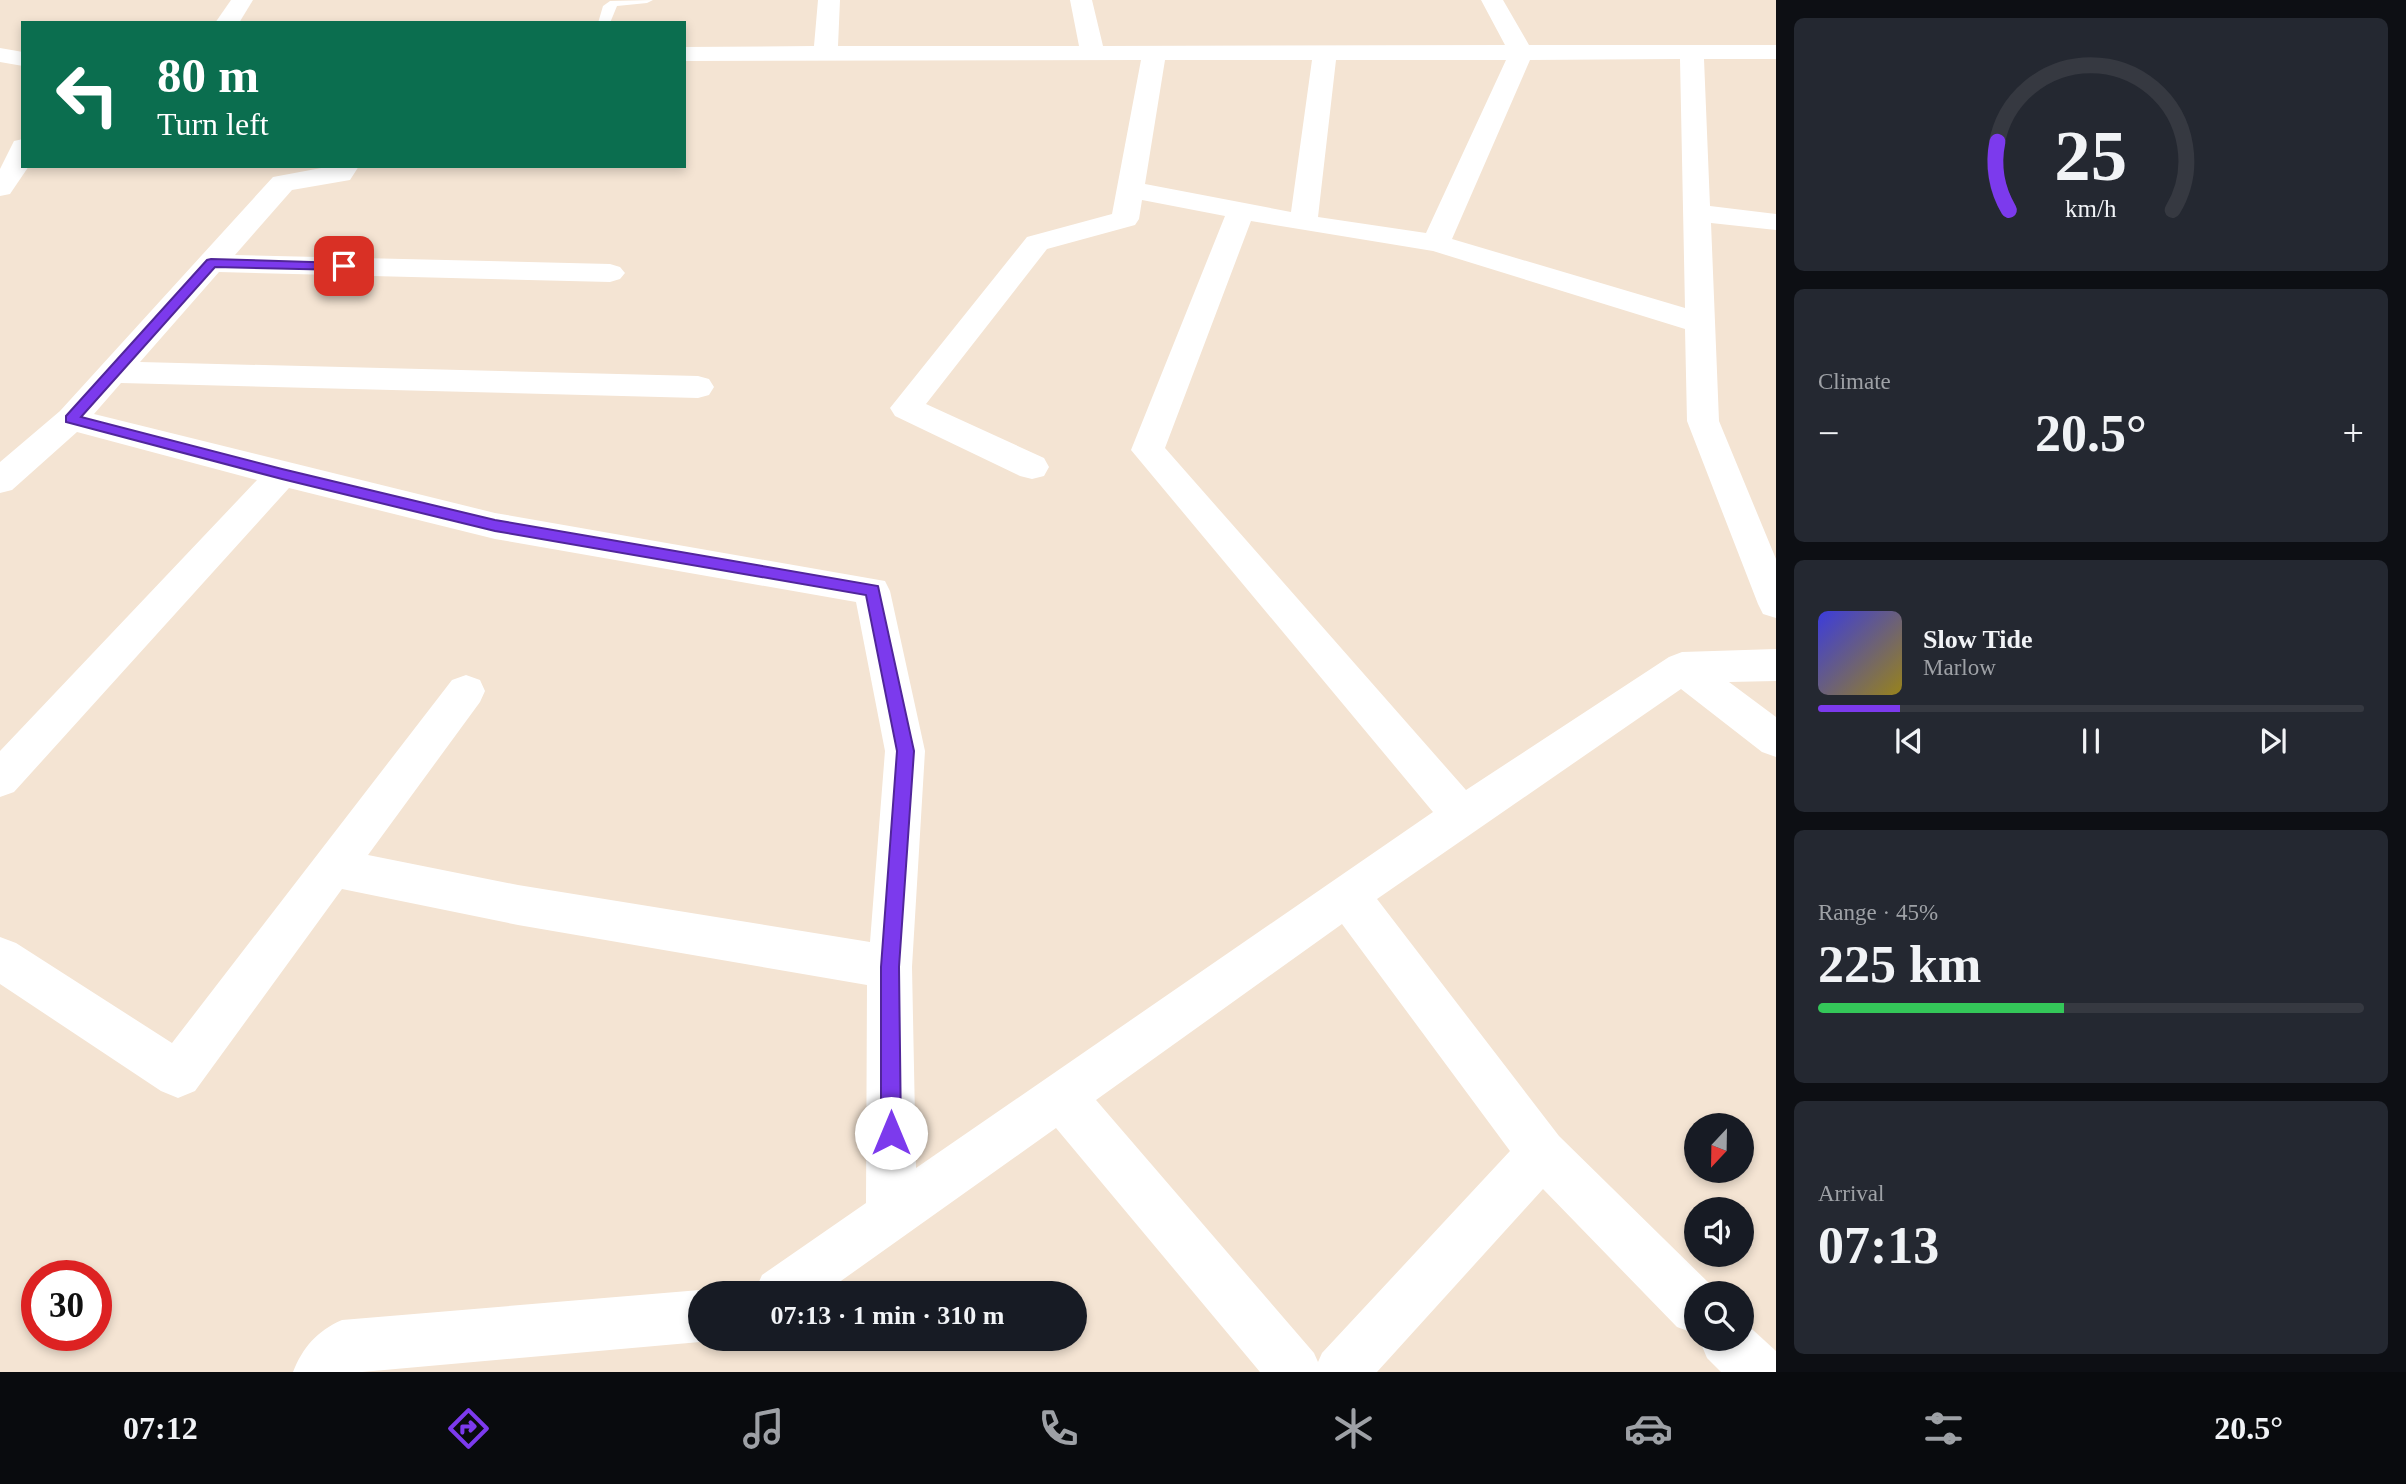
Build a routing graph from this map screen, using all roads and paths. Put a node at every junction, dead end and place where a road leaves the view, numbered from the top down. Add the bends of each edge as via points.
1 (242, 0) edge
2 (647, 0) edge
3 (829, 0) edge
4 (1081, 0) edge
5 (1492, 0) edge
6 (228, 21) edge
7 (605, 21) edge
8 (1521, 52) junction
9 (1692, 52) junction
10 (1776, 52) edge
11 (1092, 53) junction
12 (1154, 53) junction
13 (1325, 53) junction
14 (686, 54) edge
15 (826, 54) junction
16 (0, 55) edge
17 (21, 60) edge
18 (16, 159) edge
19 (344, 168) edge
20 (0, 188) edge
21 (1130, 189) junction
22 (1241, 211) junction
23 (1697, 213) junction
24 (1776, 222) edge
25 (1303, 223) junction
26 (1436, 243) junction
27 (211, 263) junction
28 (610, 273) dead end
29 (1700, 323) junction
30 (114, 373) junction
31 (698, 387) dead end
32 (71, 419) junction
33 (1032, 467) dead end
34 (282, 474) junction
35 (0, 481) edge
36 (1776, 604) edge
37 (1776, 665) edge
38 (1682, 668) junction
39 (466, 691) dead end
40 (1776, 740) edge
41 (0, 779) edge
42 (1462, 816) junction
43 (333, 868) junction
44 (1348, 895) junction
45 (0, 958) edge
46 (890, 967) junction
47 (1061, 1096) junction
48 (1542, 1153) junction
49 (891, 1215) junction
50 (797, 1281) edge
51 (1684, 1296) edge
52 (688, 1317) edge
53 (1738, 1351) edge
54 (320, 1372) edge
55 (1295, 1372) edge
56 (1341, 1372) edge
57 (1759, 1372) edge

1 - 6 street
2 - 7 lane via 614,3
3 - 15 street
4 - 11 street
5 - 8 street
8 - 9 street
8 - 13 street
8 - 26 street
9 - 10 street
9 - 23 street
11 - 12 street
11 - 15 street
12 - 13 street
12 - 21 street
13 - 25 street
14 - 15 street
16 - 17 street
18 - 20 street
19 - 27 street via 340,174 283,183
21 - 22 street
21 - 33 street via 1125,219 1037,243 906,408
22 - 25 street
22 - 42 street via 1148,450
23 - 24 street
23 - 29 street
25 - 26 street
26 - 29 street
27 - 28 street
27 - 30 street
29 - 36 street via 1703,421
30 - 31 street
30 - 32 street
32 - 34 street
32 - 35 street
34 - 41 street
34 - 46 street via 495,526 872,591 905,751
37 - 38 street
38 - 40 street
38 - 42 street
39 - 43 street
42 - 44 street
43 - 45 street via 178,1074
43 - 46 street via 518,905
44 - 47 street
44 - 48 street
46 - 49 street
47 - 49 street
47 - 55 street
48 - 51 street
48 - 56 street
49 - 50 street
52 - 54 street via 342,1347
53 - 57 street

